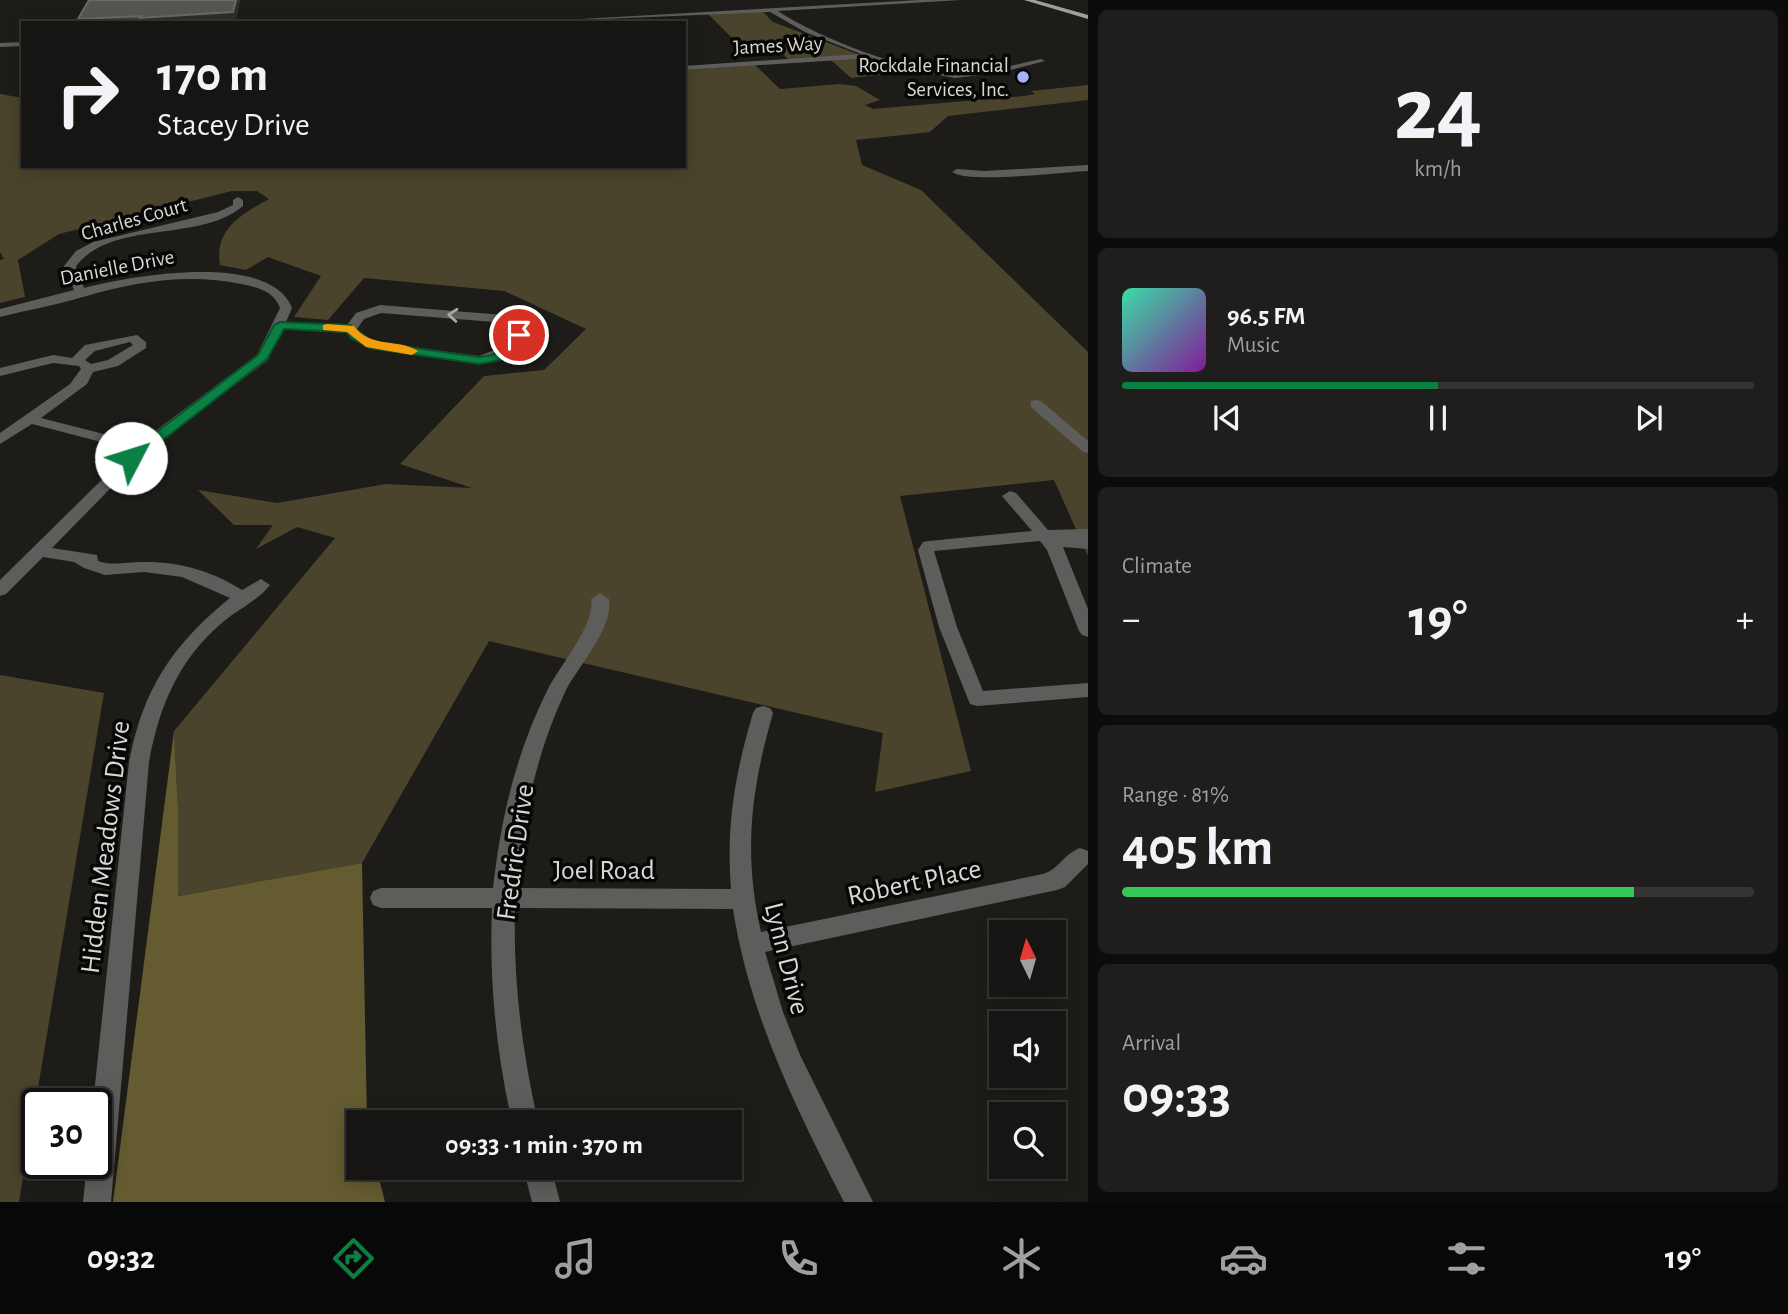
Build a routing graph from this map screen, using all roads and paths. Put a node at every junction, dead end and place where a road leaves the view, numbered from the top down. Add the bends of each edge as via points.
1 (958, 0) edge
2 (1027, 0) edge
3 (1037, 0) edge
4 (695, 6) dead end
5 (773, 11) junction
6 (703, 14) junction
7 (1088, 16) edge
8 (553, 21) edge
9 (21, 44) edge
10 (0, 45) edge
11 (873, 55) junction
12 (1041, 61) dead end
13 (686, 68) edge
14 (1086, 169) edge
15 (957, 172) dead end
16 (238, 200) dead end
17 (81, 294) junction
18 (0, 313) edge
19 (280, 325) junction
20 (350, 328) junction
21 (0, 372) edge
22 (1036, 404) dead end
23 (28, 419) junction
24 (0, 440) edge
25 (142, 448) junction
26 (1088, 449) edge
27 (1010, 496) dead end
28 (1088, 534) edge
29 (1044, 536) junction
30 (1088, 544) edge
31 (38, 551) junction
32 (261, 585) dead end
33 (0, 590) edge
34 (242, 598) junction
35 (600, 599) dead end
36 (1088, 631) edge
37 (1088, 690) edge
38 (763, 713) dead end
39 (1080, 857) dead end
40 (381, 898) dead end
41 (505, 898) junction
42 (742, 899) junction
43 (751, 944) junction
44 (523, 1110) edge
45 (540, 1180) edge
46 (97, 1202) edge
47 (546, 1202) edge
48 (859, 1202) edge

1 - 5 street
2 - 7 main road
3 - 7 main road
4 - 6 street
5 - 6 street
5 - 11 street via 791,23
6 - 8 street
9 - 10 street
11 - 12 street via 920,72 947,76
11 - 13 street, James Way
14 - 15 street
16 - 17 street, Charles Court via 238,206 222,214 82,251 70,266
17 - 18 street, Danielle Drive
17 - 19 street, Danielle Drive via 162,277 232,278 259,284 281,296 286,308
19 - 20 street
19 - 25 street via 263,357
20 -> 20 street via 370,345 479,360 496,358 529,321 390,308 367,313
21 - 23 street via 53,359 82,365 82,381
22 - 26 street
23 - 24 street
23 - 25 street
25 - 31 street
27 - 29 street
28 - 29 street
29 - 30 street
29 - 36 street via 1055,548
29 - 37 street via 929,546 926,550 948,627 977,699
31 - 33 street
31 - 34 street via 111,571 174,569 200,575
32 - 34 street, Hidden Meadows Drive
34 - 46 street, Hidden Meadows Drive via 212,620 184,650 159,689 142,736
35 - 41 street, Fredric Drive via 595,626 556,691 530,755 514,817
38 - 42 street, Lynn Drive via 741,804
39 - 43 street, Robert Place via 1057,880 1043,884
40 - 41 street, Joel Road
41 - 42 street, Joel Road
41 - 44 street, Fredric Drive via 506,1006
42 - 43 street, Lynn Drive
43 - 48 street, Lynn Drive via 762,992 795,1078
45 - 47 street

